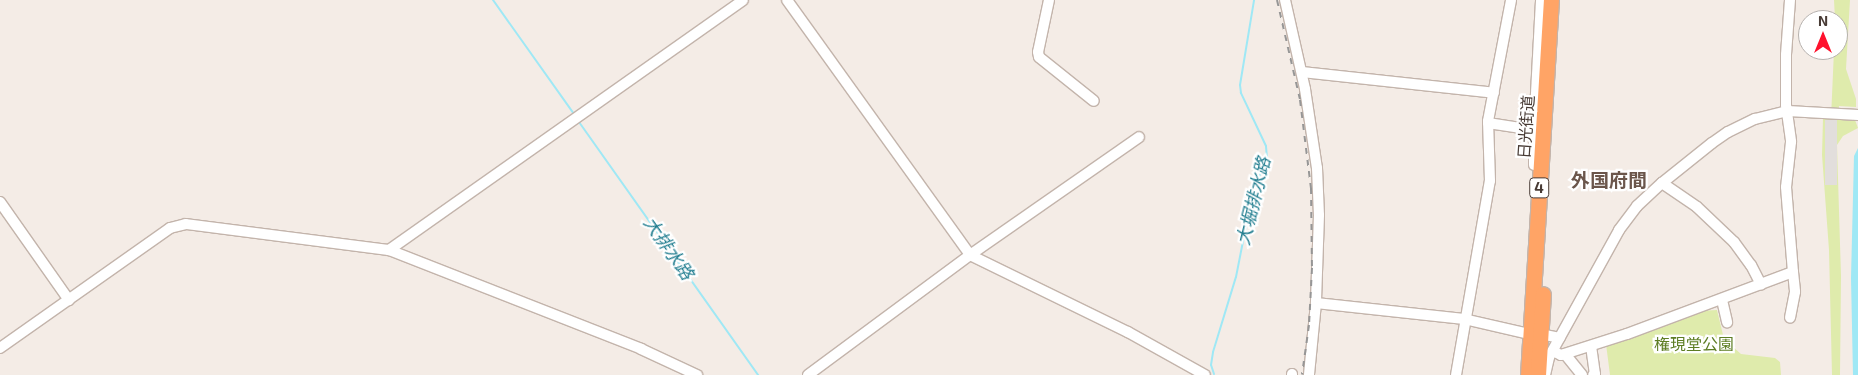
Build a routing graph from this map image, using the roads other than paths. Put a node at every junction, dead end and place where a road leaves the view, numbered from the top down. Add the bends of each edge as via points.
1 (743, 0) edge
2 (787, 0) edge
3 (1049, 0) edge
4 (1285, 0) edge
5 (1511, 0) edge
6 (1541, 0) edge
7 (1551, 0) edge
8 (1559, 0) edge
9 (1790, 0) edge
10 (1302, 72) junction
11 (1494, 93) junction
12 (1094, 100) dead end
13 (1788, 111) junction
14 (1858, 115) edge
15 (1488, 123) junction
16 (1534, 130) junction
17 (1138, 136) dead end
18 (1662, 183) junction
19 (1539, 196) junction
20 (0, 202) edge
21 (389, 250) junction
22 (970, 255) junction
23 (1793, 272) junction
24 (1761, 285) junction
25 (69, 300) junction
26 (1722, 300) junction
27 (1316, 303) junction
28 (1790, 318) dead end
29 (1464, 319) junction
30 (1727, 322) dead end
31 (1525, 333) dead end
32 (1546, 335) dead end
33 (1560, 338) junction
34 (1591, 346) junction
35 (0, 348) edge
36 (1553, 351) junction
37 (1565, 354) junction
38 (697, 375) edge
39 (808, 375) edge
40 (1204, 375) edge
41 (1308, 375) edge
42 (1456, 375) edge
43 (1528, 375) edge
44 (1538, 375) edge
45 (1545, 375) edge
46 (1582, 375) edge
47 (1593, 375) edge

1 - 21 street
2 - 22 street
3 - 12 street via 1039,57
4 - 10 street
5 - 11 street
6 - 16 street
7 - 19 highway, 日光街道 / 4
8 - 44 highway, 日光街道 / 4
9 - 13 street via 1786,56
10 - 11 street
10 - 27 street via 1317,168
11 - 15 street
13 - 14 street
13 - 18 street via 1755,119 1728,132
13 - 23 street via 1791,142 1786,187
15 - 16 street
15 - 29 street via 1490,181
16 - 19 street via 1534,196
17 - 22 street
18 - 24 street via 1697,206 1734,242
18 - 33 street via 1623,224
19 - 43 highway, 日光街道 / 4
20 - 25 street
21 - 25 street via 182,224 170,228
21 - 38 street via 641,349
22 - 39 street
22 - 40 street via 1128,332
23 - 24 street
23 - 28 street via 1795,292
24 - 26 street
25 - 35 street
26 - 30 street
26 - 34 street
27 - 29 street
27 - 41 street
29 - 31 street
29 - 42 street
32 - 33 street
33 - 36 street
34 - 37 street
34 - 47 street
36 - 37 street via 1557,355
36 - 45 street
37 - 46 street

